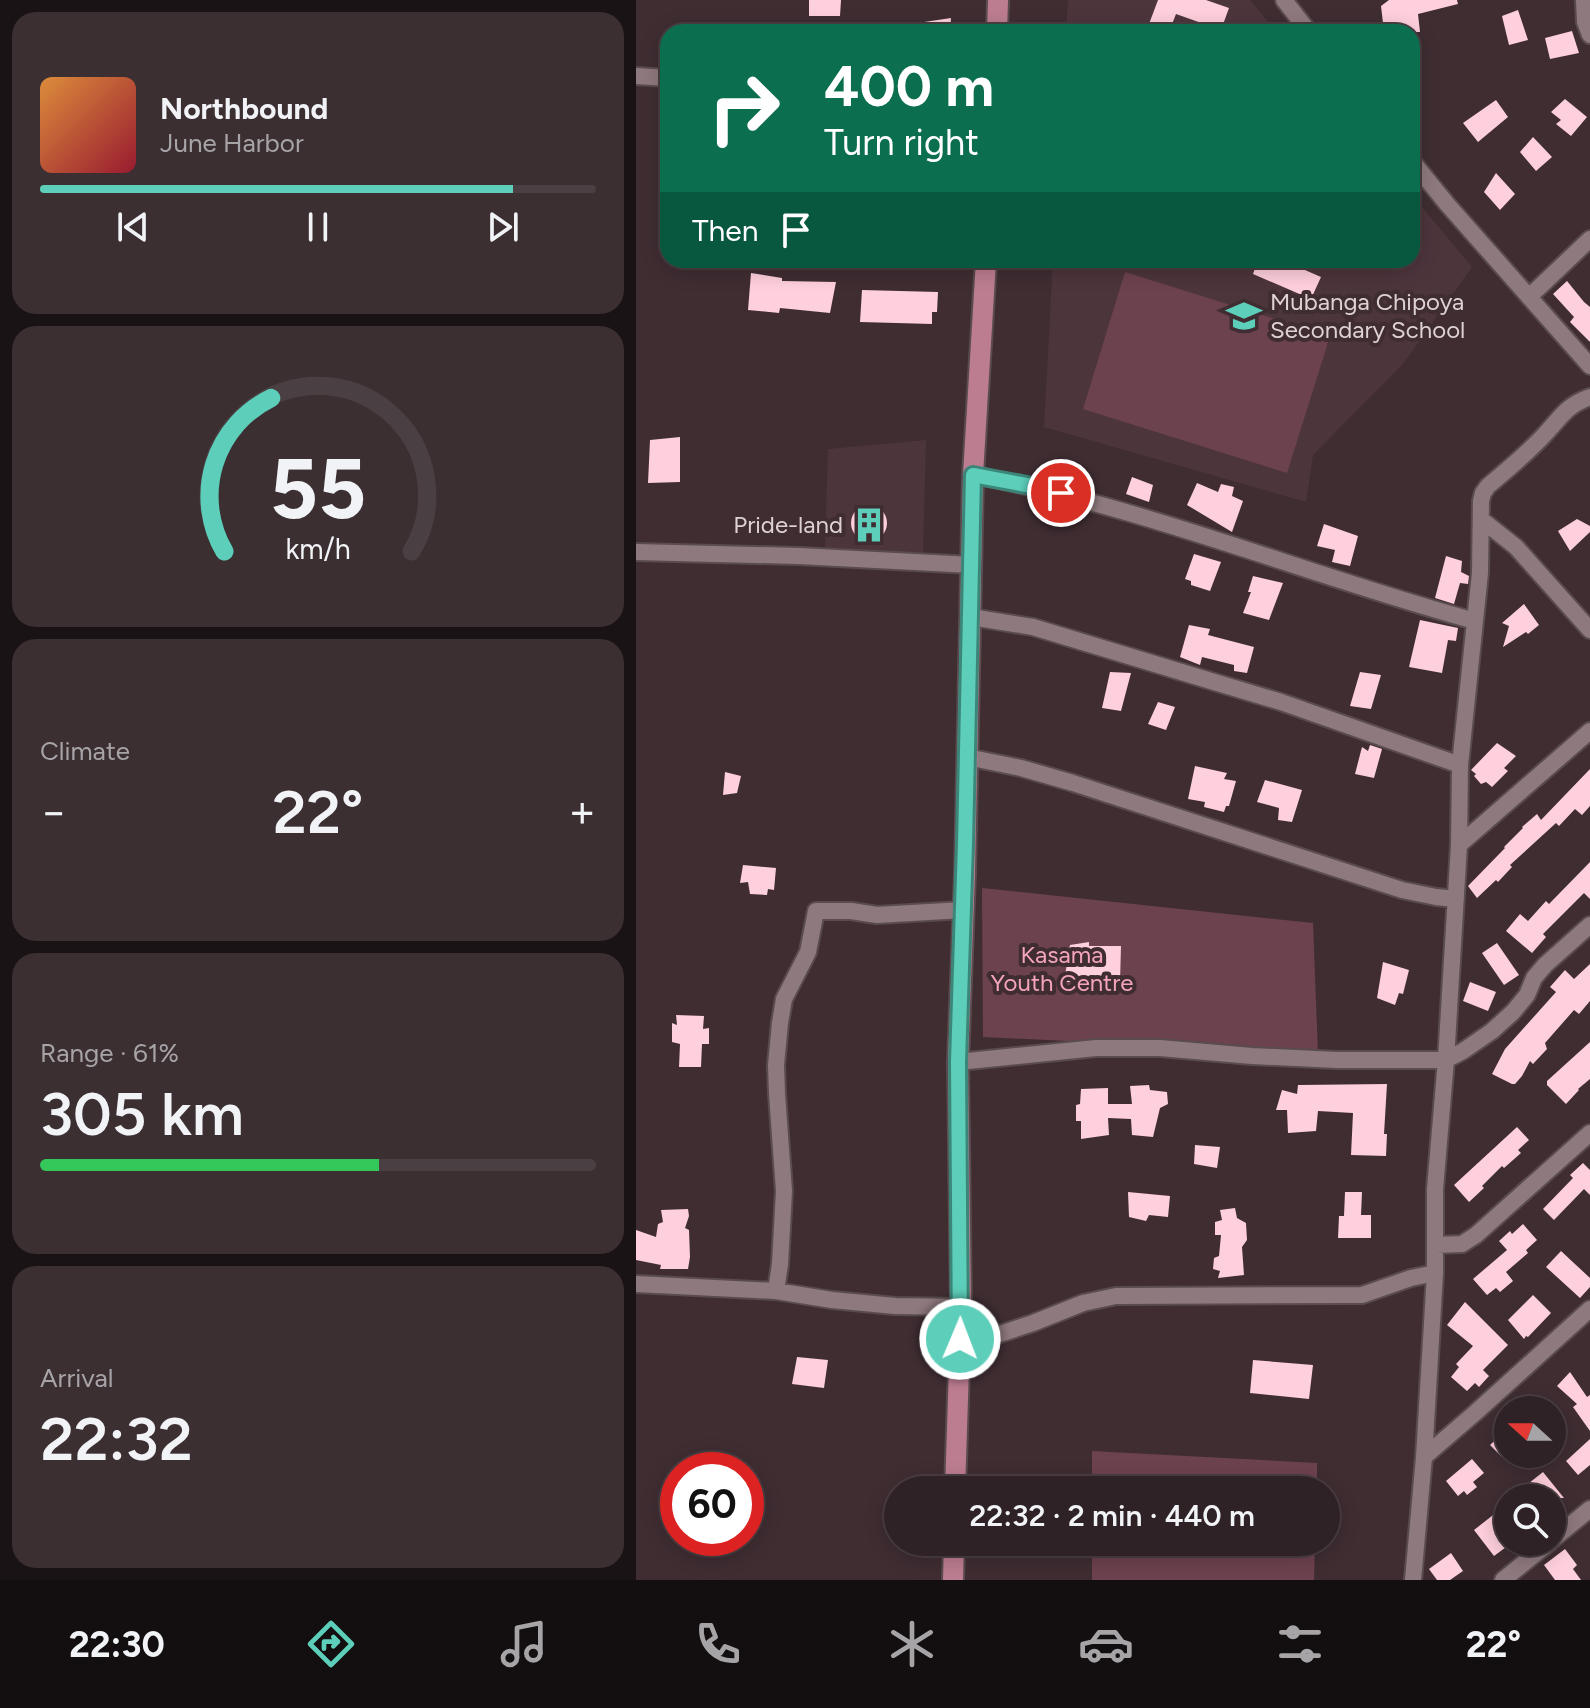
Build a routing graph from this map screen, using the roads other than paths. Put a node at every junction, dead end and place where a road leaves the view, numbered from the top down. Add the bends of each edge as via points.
1 (998, 0) edge
2 (1584, 0) edge
3 (1286, 1) edge
4 (997, 24) edge
5 (1303, 24) edge
6 (1590, 35) edge
7 (636, 76) edge
8 (660, 78) edge
9 (1420, 170) edge
10 (1590, 239) edge
11 (986, 268) edge
12 (1529, 297) junction
13 (1590, 366) edge
14 (1590, 397) edge
15 (973, 475) junction
16 (1482, 520) junction
17 (636, 552) edge
18 (972, 565) junction
19 (971, 617) junction
20 (1475, 621) junction
21 (1590, 630) edge
22 (1590, 731) edge
23 (967, 757) junction
24 (1460, 765) junction
25 (1459, 845) junction
26 (1456, 899) junction
27 (963, 910) junction
28 (1590, 925) edge
29 (1446, 1060) junction
30 (958, 1062) junction
31 (1590, 1133) edge
32 (1435, 1245) junction
33 (1435, 1273) junction
34 (636, 1284) edge
35 (776, 1291) junction
36 (961, 1307) junction
37 (1590, 1309) edge
38 (960, 1339) junction
39 (1424, 1457) junction
40 (955, 1476) edge
41 (1590, 1509) edge
42 (1566, 1529) edge
43 (954, 1556) edge
44 (1533, 1556) edge
45 (953, 1580) edge
46 (1413, 1580) edge
47 (1503, 1580) edge

1 - 4 main road
2 - 6 street
3 - 5 street
7 - 8 street
9 - 12 street
10 - 12 street
11 - 15 main road
12 - 13 street
14 - 16 street via 1560,415 1488,486 1481,501
15 - 18 main road
15 - 20 street via 1119,509
16 - 20 street
16 - 21 street via 1516,547
17 - 18 street
18 - 19 main road
19 - 23 main road
19 - 24 street via 1033,627 1196,676
20 - 24 street
22 - 25 street
23 - 26 street via 1073,783 1402,890
23 - 27 main road
24 - 25 street
25 - 26 street
26 - 29 street
27 - 30 main road
27 - 35 street via 877,915 816,911 808,952 784,999 780,1023 776,1065 784,1191
28 - 29 street via 1545,965 1513,1012
29 - 30 street via 1096,1048
29 - 32 street
30 - 36 main road
31 - 32 street via 1476,1235 1462,1244
32 - 33 street
33 - 38 street via 1362,1295 1116,1296 1000,1334
33 - 39 street
34 - 35 street
35 - 36 street via 895,1306
36 - 38 main road
37 - 39 street
38 - 40 main road
39 - 46 street
41 - 42 street
43 - 45 main road
44 - 47 street

